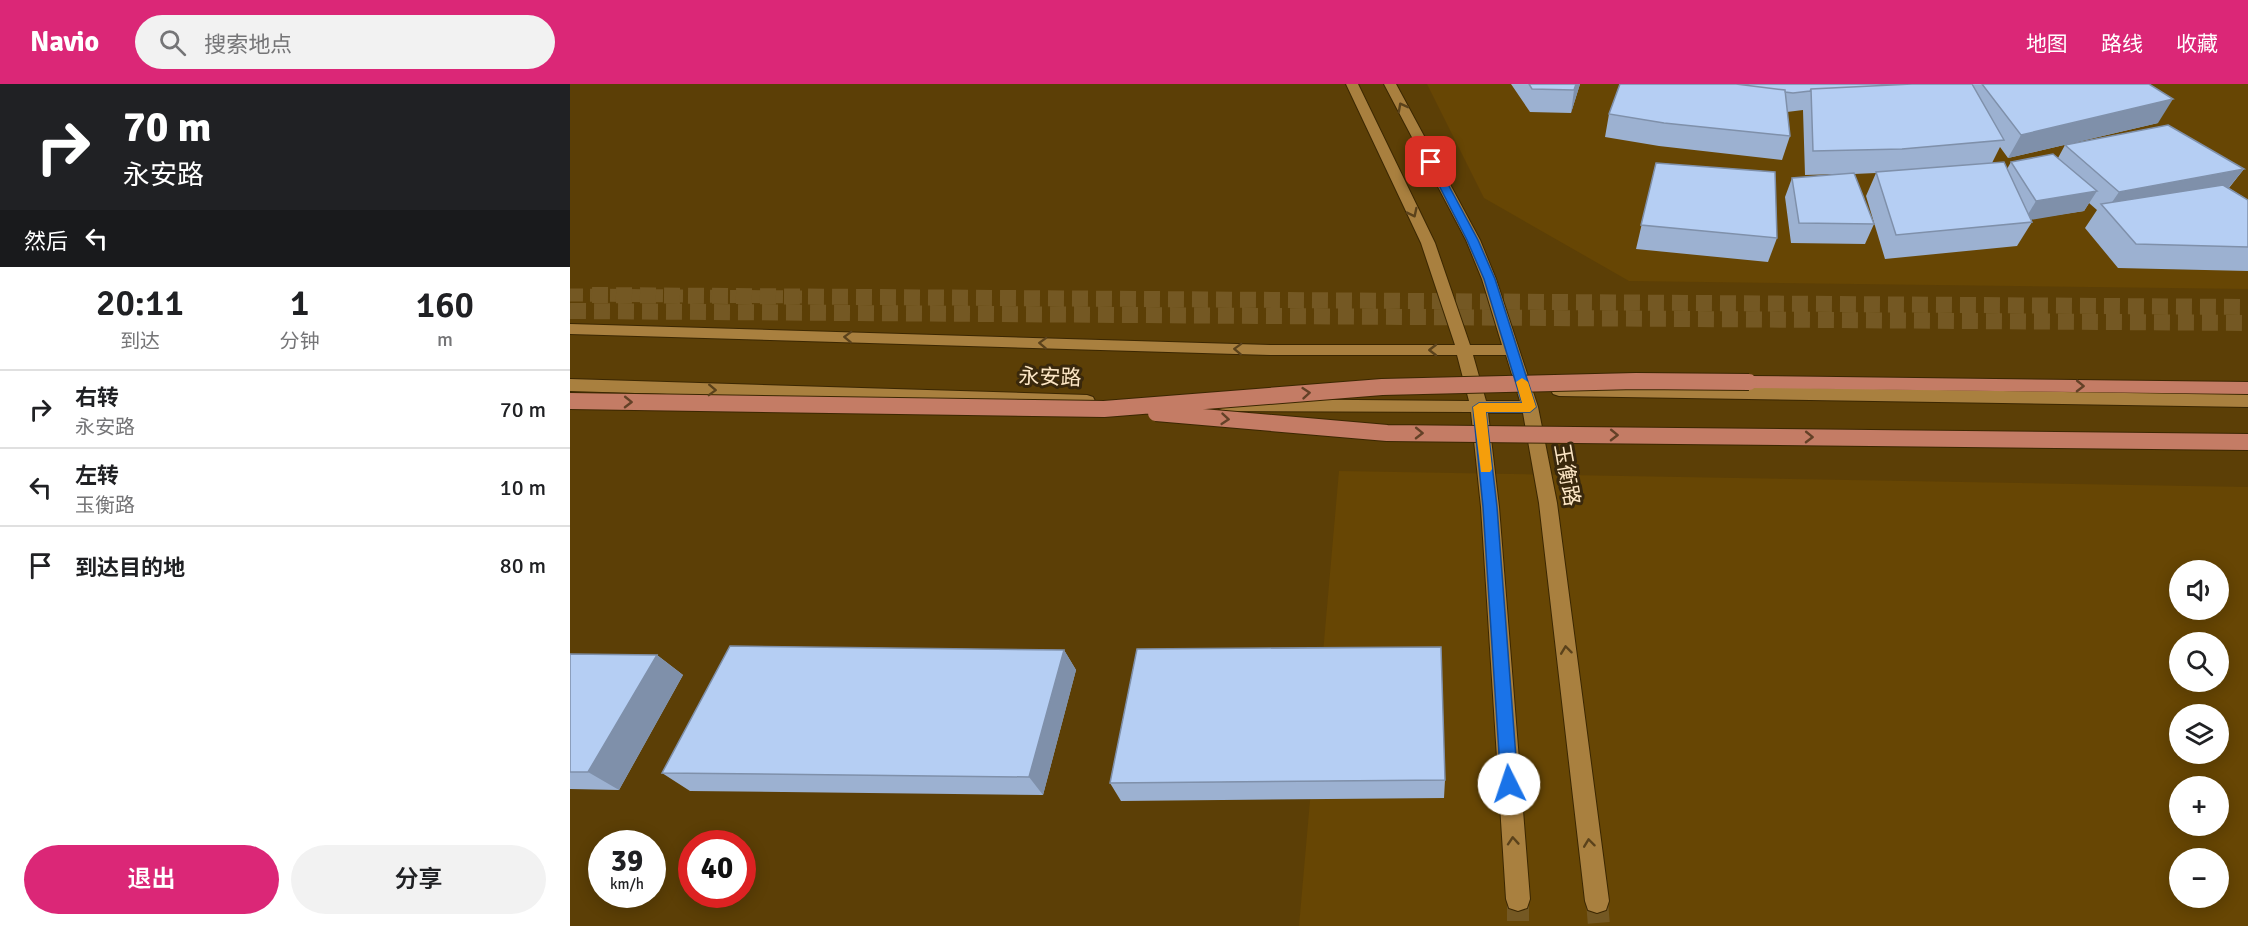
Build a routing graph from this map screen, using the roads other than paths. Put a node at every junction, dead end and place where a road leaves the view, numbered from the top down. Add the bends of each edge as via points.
1 (1352, 84) edge
2 (1390, 84) edge
3 (570, 329) edge
4 (1464, 350) junction
5 (1512, 350) junction
6 (570, 385) edge
7 (2248, 388) edge
8 (1524, 390) junction
9 (570, 401) edge
10 (2248, 401) edge
11 (1479, 407) junction
12 (1530, 407) junction
13 (1104, 409) junction
14 (2248, 442) edge
15 (1518, 899) tunnel mouth
16 (1597, 902) tunnel mouth

1 -> 4 street via 1428,243
5 -> 2 street, 玉衡路 via 1473,240
4 -> 3 street, 永安路 via 1270,350
4 - 5 street, 永安路
4 - 11 street
5 - 8 street, 玉衡路
6 -> 11 street, 永安路 via 1267,406
13 -> 7 main road, bridge via 1382,387 1636,381
8 - 10 street
8 - 12 street, 玉衡路
9 -> 13 main road, bridge
11 - 12 street, 永安路
15 -> 11 street via 1490,507
16 -> 12 street, 玉衡路 via 1548,503
13 -> 14 main road, bridge via 1387,433

